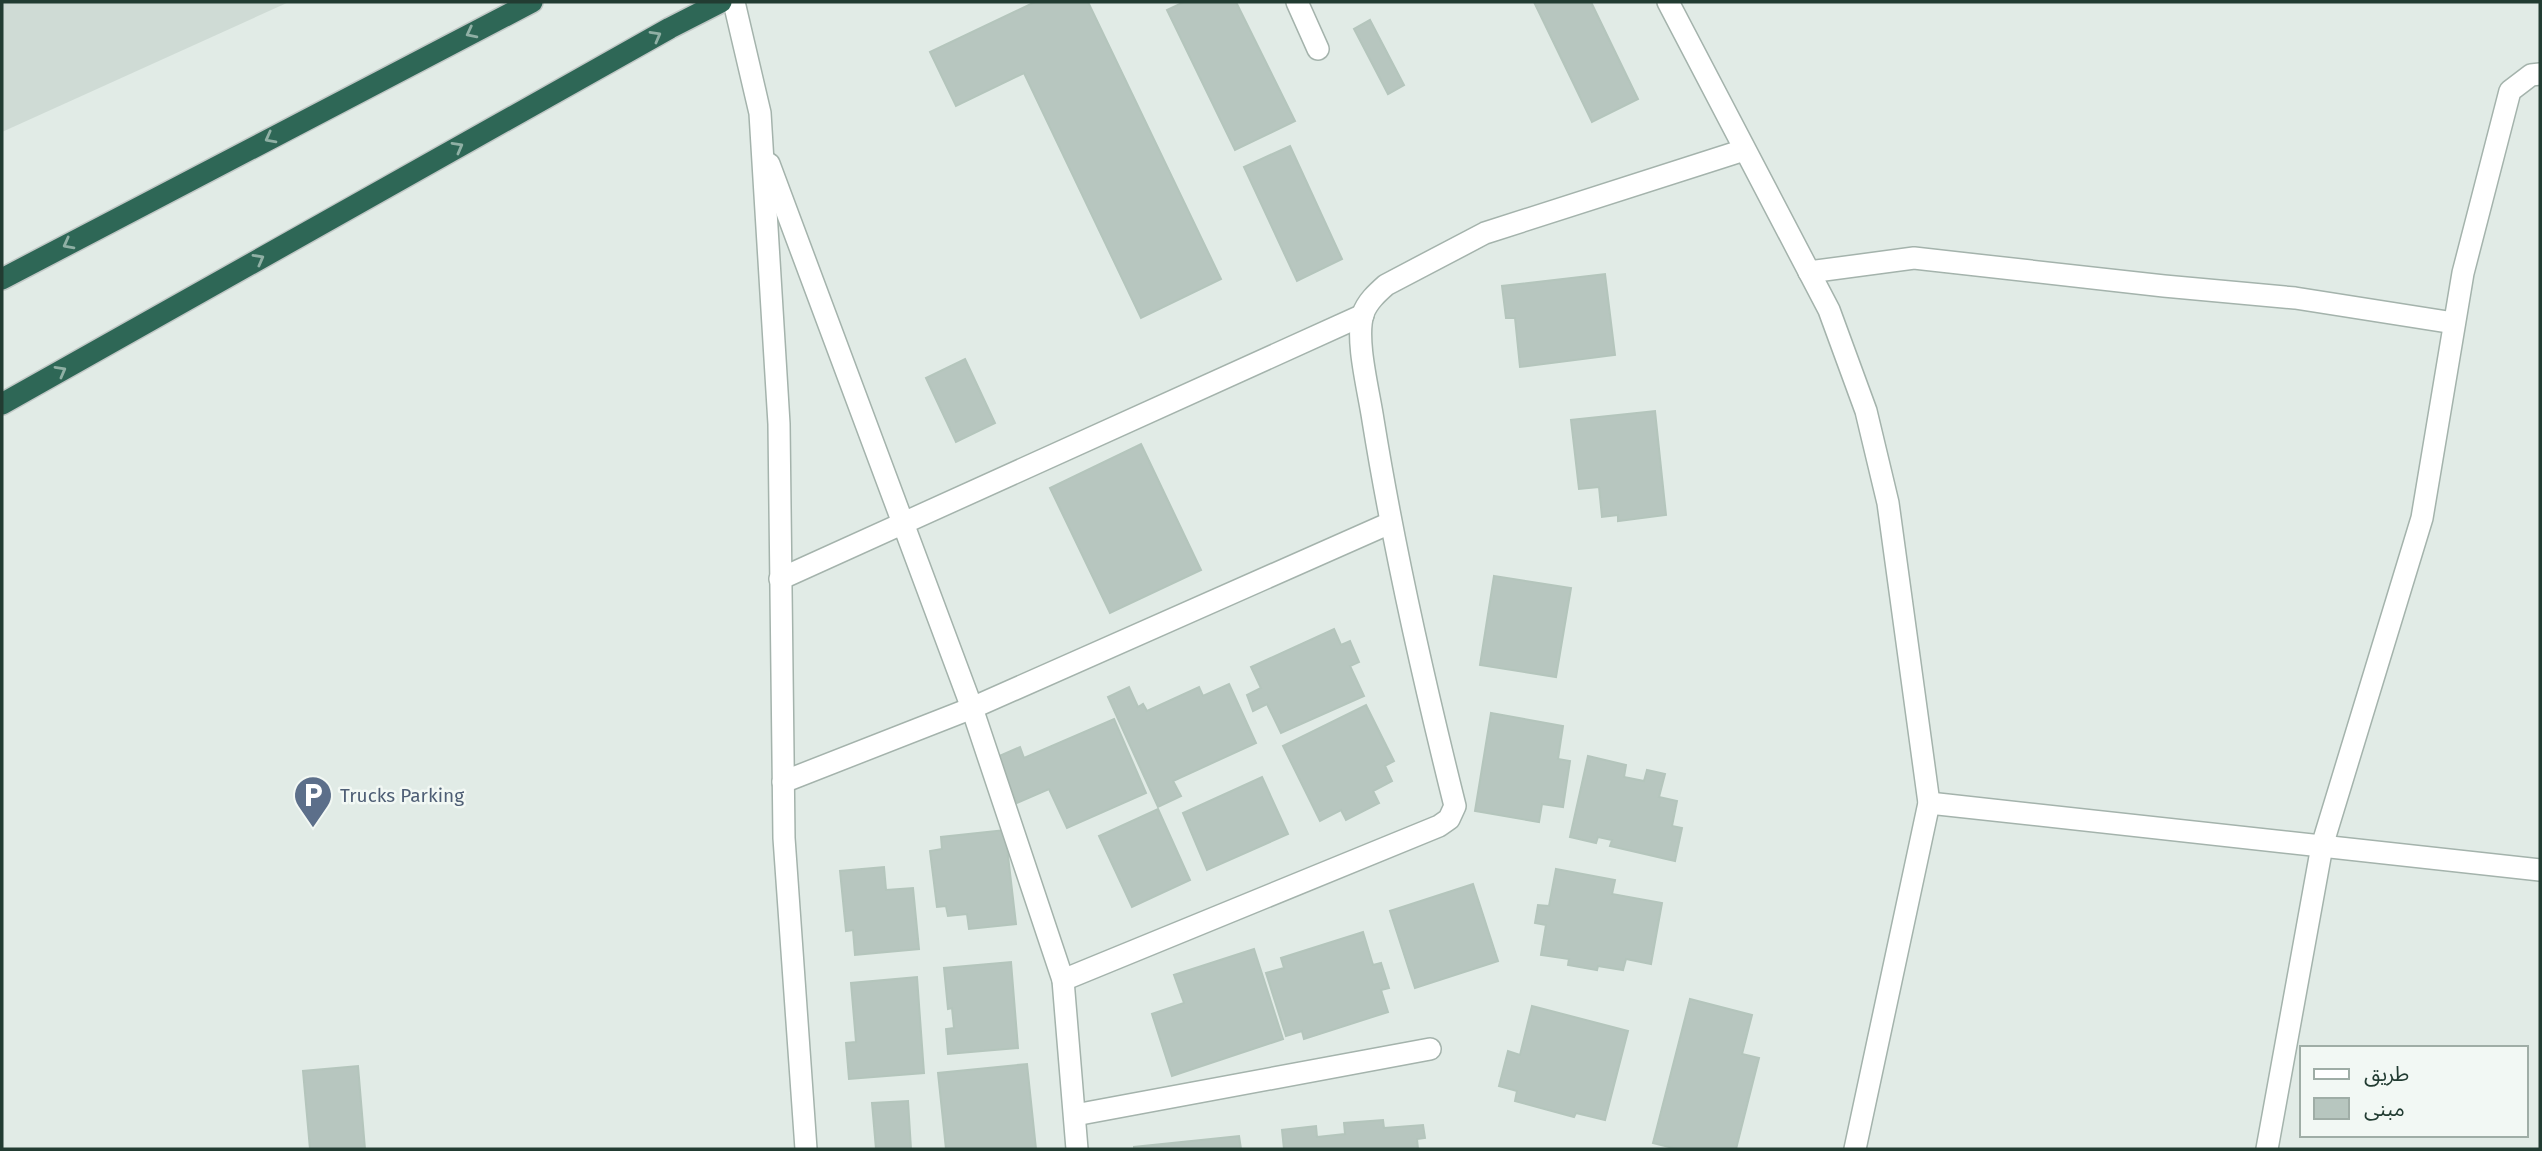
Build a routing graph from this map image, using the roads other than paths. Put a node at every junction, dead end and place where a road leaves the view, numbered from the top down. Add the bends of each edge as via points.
1 (532, 2) edge
2 (721, 2) edge
3 (734, 2) edge
4 (1297, 2) edge
5 (1668, 2) edge
6 (1318, 50) dead end
7 (2540, 74) edge
8 (762, 144) junction
9 (1744, 150) junction
10 (1809, 272) junction
11 (2, 279) edge
12 (1363, 315) junction
13 (2454, 323) junction
14 (2, 404) edge
15 (902, 523) junction
16 (1390, 523) junction
17 (780, 579) junction
18 (972, 708) junction
19 (783, 782) junction
20 (1929, 803) junction
21 (2322, 846) junction
22 (2540, 870) edge
23 (1063, 980) junction
24 (1430, 1049) dead end
25 (1075, 1115) junction
26 (806, 1149) edge
27 (1077, 1149) edge
28 (1855, 1149) edge
29 (2267, 1149) edge

1 -> 11 highway
14 -> 2 highway
3 - 8 street via 760,113
4 - 6 street
5 - 9 street
7 - 13 street via 2531,75 2510,91
8 - 15 street
8 - 17 street via 779,424
9 - 10 street
9 - 12 street via 1485,233 1386,285
10 - 13 street via 1914,258 2295,298
10 - 20 street via 1829,310 1866,411 1888,503
12 - 15 street
12 - 16 street via 1364,360
13 - 21 street via 2422,518
15 - 17 street
15 - 18 street
16 - 18 street
16 - 23 street via 1455,806 1449,819
17 - 19 street
18 - 19 street
18 - 23 street
19 - 26 street
20 - 21 street
20 - 28 street
21 - 22 street
21 - 29 street
23 - 25 street
24 - 25 street
25 - 27 street

